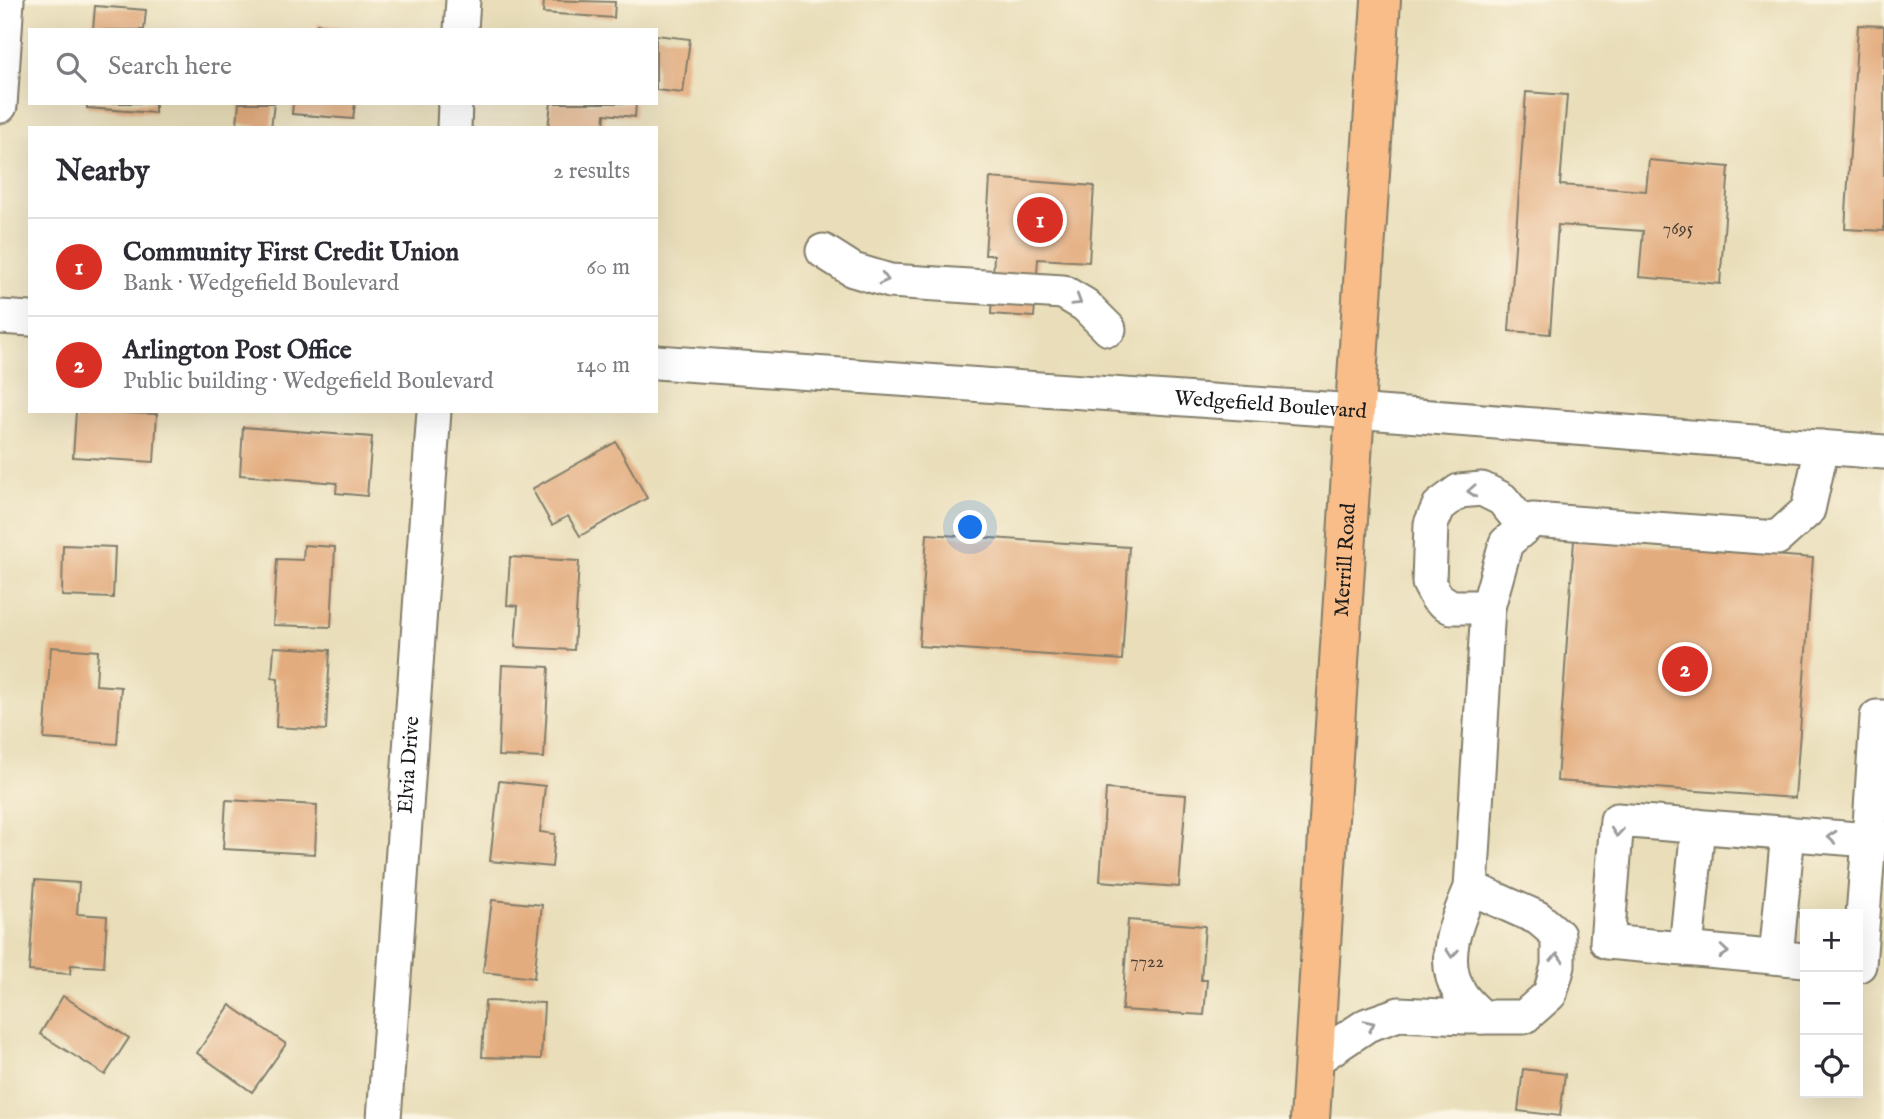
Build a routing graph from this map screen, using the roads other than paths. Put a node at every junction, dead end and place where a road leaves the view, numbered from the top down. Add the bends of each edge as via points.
1 (8, 0) edge
2 (463, 0) edge
3 (1381, 0) edge
4 (460, 28) edge
5 (455, 105) edge
6 (0, 106) edge
7 (454, 126) edge
8 (822, 251) dead end
9 (0, 317) edge
10 (28, 319) edge
11 (1109, 329) dead end
12 (658, 362) edge
13 (1354, 411) junction
14 (434, 413) edge
15 (1822, 447) junction
16 (1884, 452) edge
17 (1525, 527) junction
18 (1488, 607) junction
19 (1884, 718) edge
20 (1698, 826) junction
21 (1788, 833) junction
22 (1869, 840) junction
23 (1471, 888) junction
24 (1686, 949) junction
25 (1790, 959) edge
26 (1867, 966) edge
27 (1482, 1017) junction
28 (1313, 1061) junction
29 (384, 1119) edge
30 (1310, 1119) edge

1 - 6 street
2 - 4 street
3 - 13 main road, Merrill Road
5 - 7 street
8 -> 11 street via 853,270 890,281 1063,292
9 - 10 street
12 - 13 street, Wedgefield Boulevard
13 - 15 street, Wedgefield Boulevard
13 - 28 main road, Merrill Road
14 - 29 street, Elvia Drive
15 - 16 street, Wedgefield Boulevard
15 - 17 street via 1808,510 1777,537 1533,520
17 - 18 street via 1506,543
17 -> 18 street via 1502,499 1482,489 1459,491 1439,506 1431,524 1429,583 1437,598 1451,607
18 - 23 street
19 - 22 street via 1877,717
20 - 21 street
20 - 24 street
20 -> 24 street via 1618,820 1607,942
22 -> 21 street
21 - 25 street
22 - 26 street
23 -> 27 street via 1454,928 1450,968 1460,993
27 -> 23 street via 1524,1017 1550,994 1558,966 1558,935 1538,918
24 -> 25 street
28 -> 27 street via 1367,1025 1399,1014
28 - 30 main road, Merrill Road

